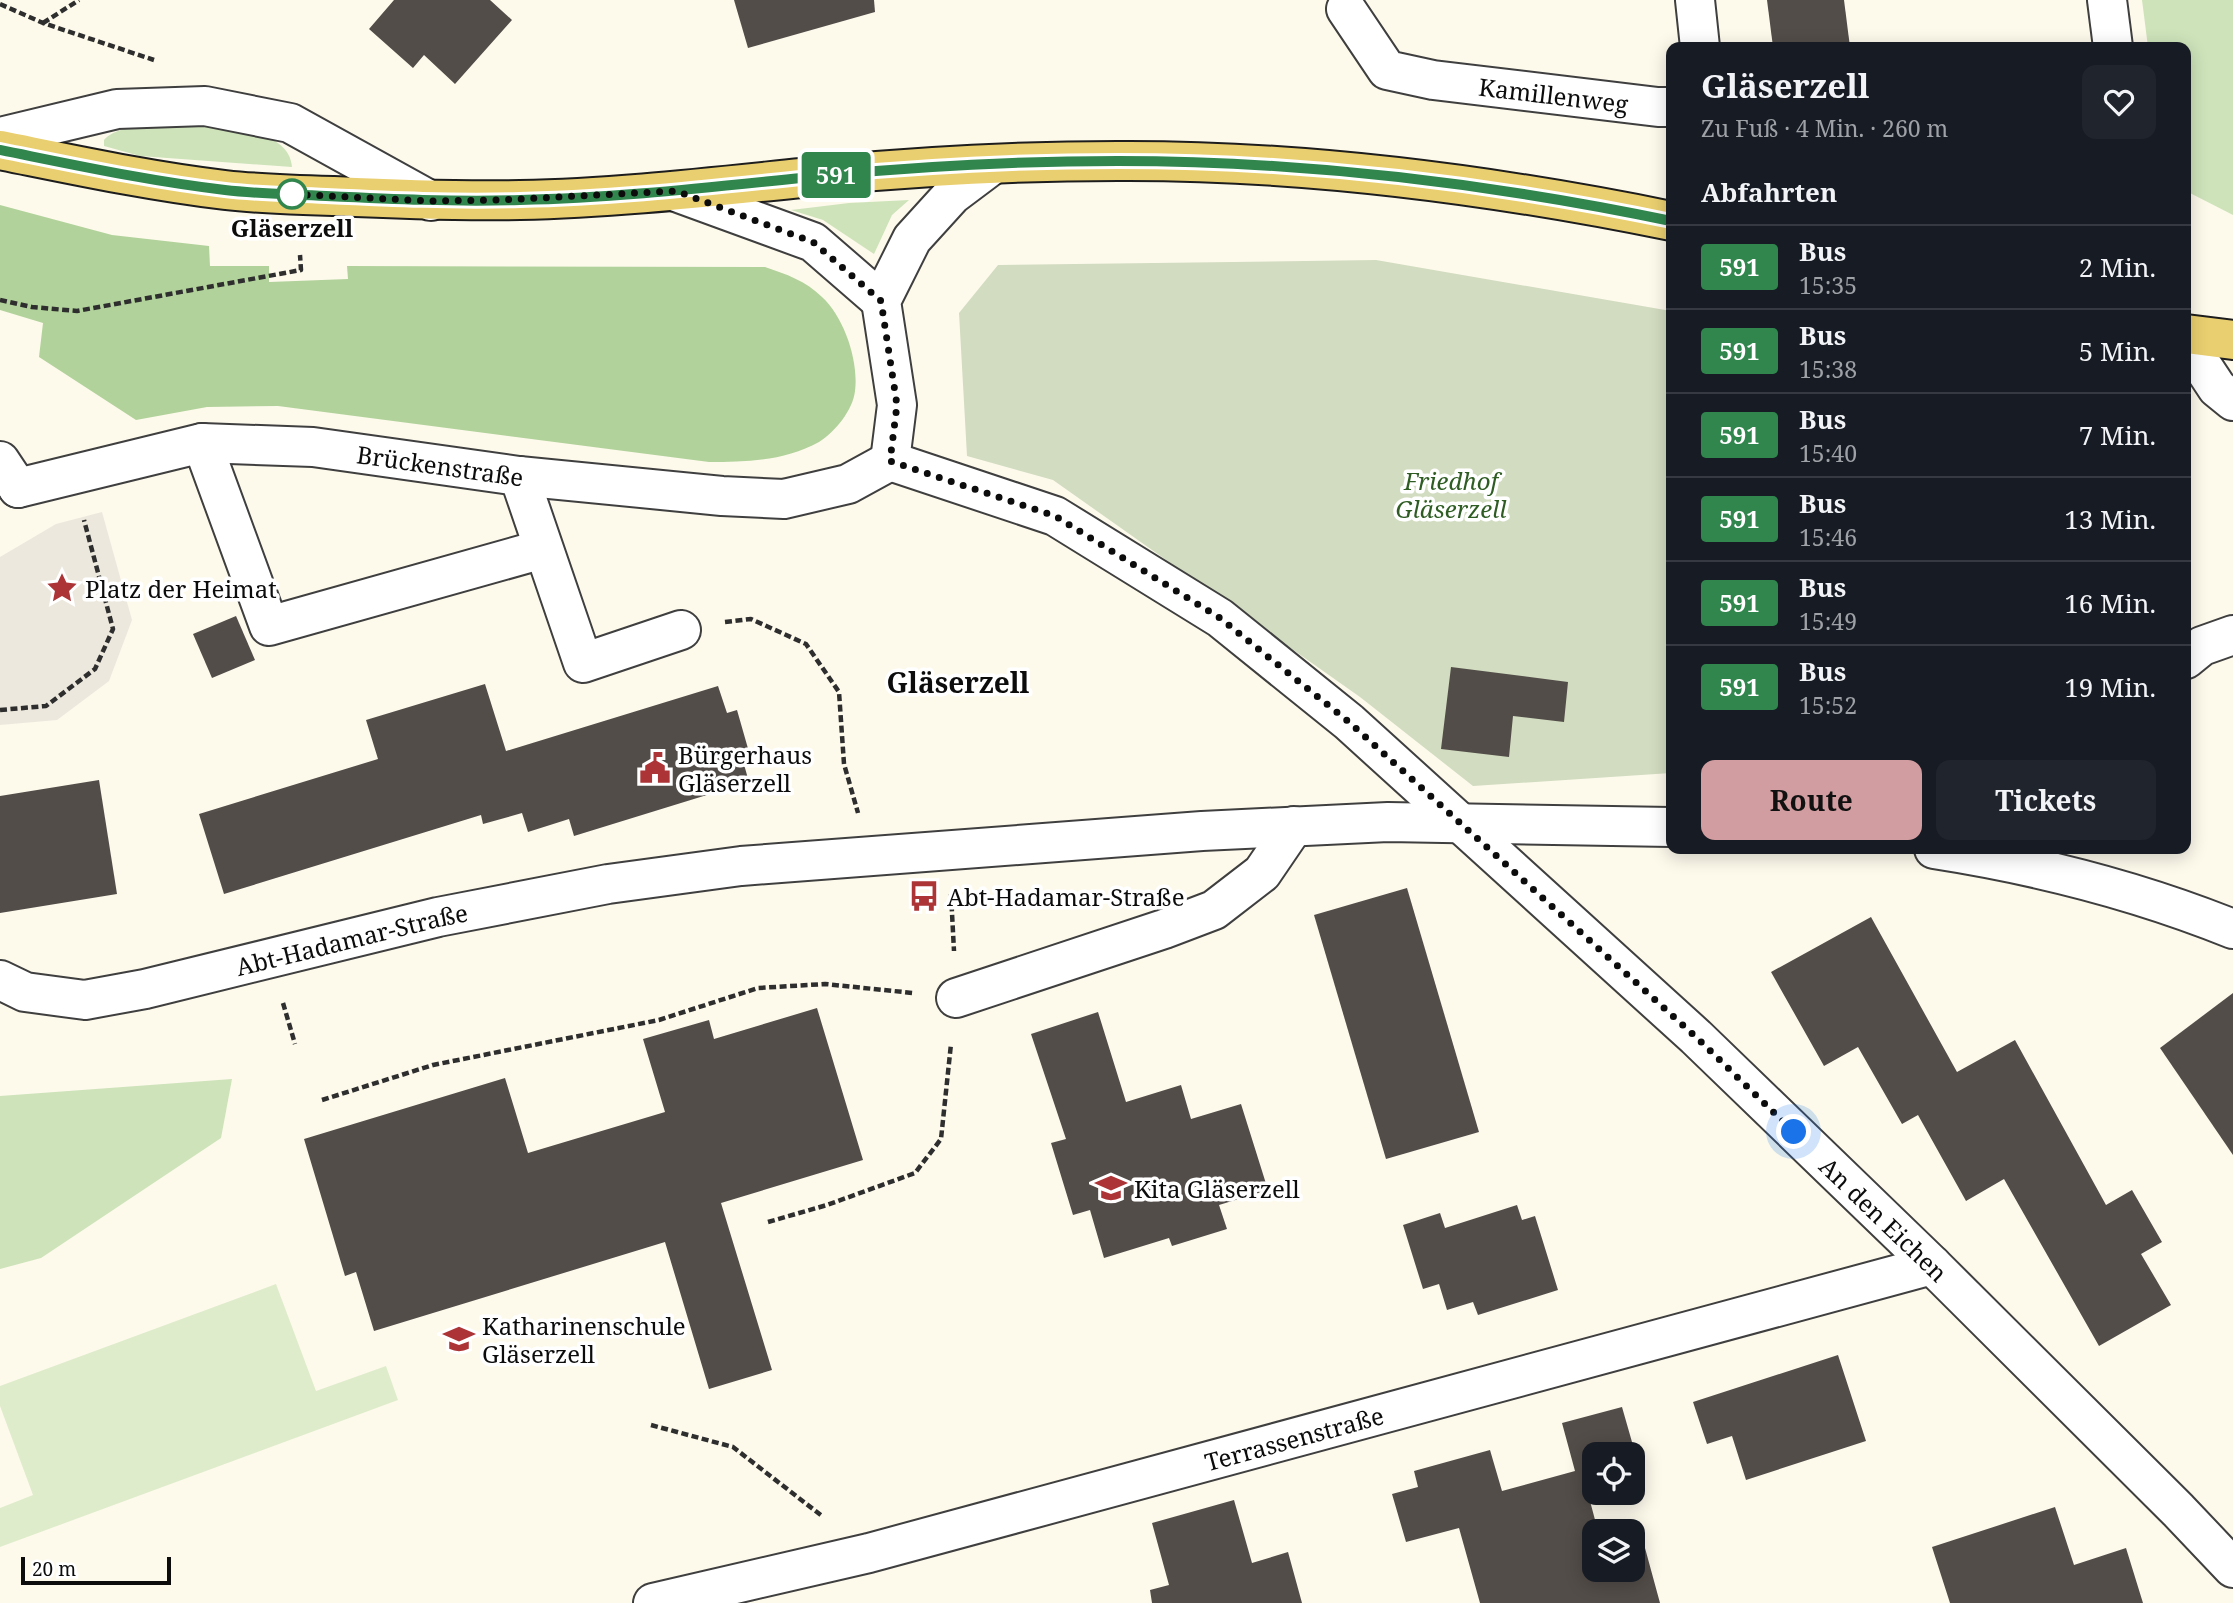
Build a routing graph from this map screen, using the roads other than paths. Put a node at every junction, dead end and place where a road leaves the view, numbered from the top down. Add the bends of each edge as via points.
1 (1695, 0) edge
2 (2108, 0) edge
3 (1346, 9) dead end
4 (1699, 42) edge
5 (2112, 42) edge
6 (1666, 107) edge
7 (0, 136) edge
8 (0, 150) edge
9 (992, 165) junction
10 (676, 191) junction
11 (431, 201) junction
12 (1666, 220) edge
13 (881, 301) junction
14 (2191, 335) edge
15 (2233, 340) edge
16 (2191, 349) edge
17 (2233, 401) edge
18 (202, 443) junction
19 (890, 461) junction
20 (519, 476) junction
21 (6, 486) edge
22 (543, 549) junction
23 (681, 630) road end
24 (2233, 635) edge
25 (2191, 655) edge
26 (1461, 822) junction
27 (1294, 827) junction
28 (1666, 827) edge
29 (1965, 854) edge
30 (2093, 864) edge
31 (2233, 929) edge
32 (0, 980) edge
33 (956, 998) road end
34 (1932, 1265) junction
35 (2233, 1568) edge
36 (653, 1603) edge

1 - 4 street
2 - 5 street
3 - 6 street, Kamillenweg via 1387,70 1433,80
7 - 11 street via 117,109 205,106 290,123
8 - 11 main road via 227,190
9 - 10 main road
9 - 12 main road via 1132,161 1349,171 1574,201
9 - 13 street via 952,195 912,239
10 - 11 main road
10 - 13 street via 813,242
13 - 19 street via 897,405
14 - 15 main road
16 - 17 street via 2217,388
18 - 20 street, Brückenstraße via 313,447
18 - 21 street, Brückenstraße
18 - 22 street via 270,626
19 - 20 street, Brückenstraße via 848,484 784,499
19 - 26 street, An den Eichen via 1055,516 1220,618 1349,722
20 - 22 street
22 - 23 street via 583,663
24 - 25 street
26 - 27 street, Abt-Hadamar-Straße
26 - 28 street, Abt-Hadamar-Straße
26 - 34 street, An den Eichen via 1696,1037
27 - 32 street, Abt-Hadamar-Straße via 741,866 608,884 438,917 85,1000 24,992
27 - 33 street via 1262,873 1213,909
29 - 30 street
30 - 31 street
34 - 35 street, An den Eichen
34 - 36 street, Terrassenstraße via 869,1553

